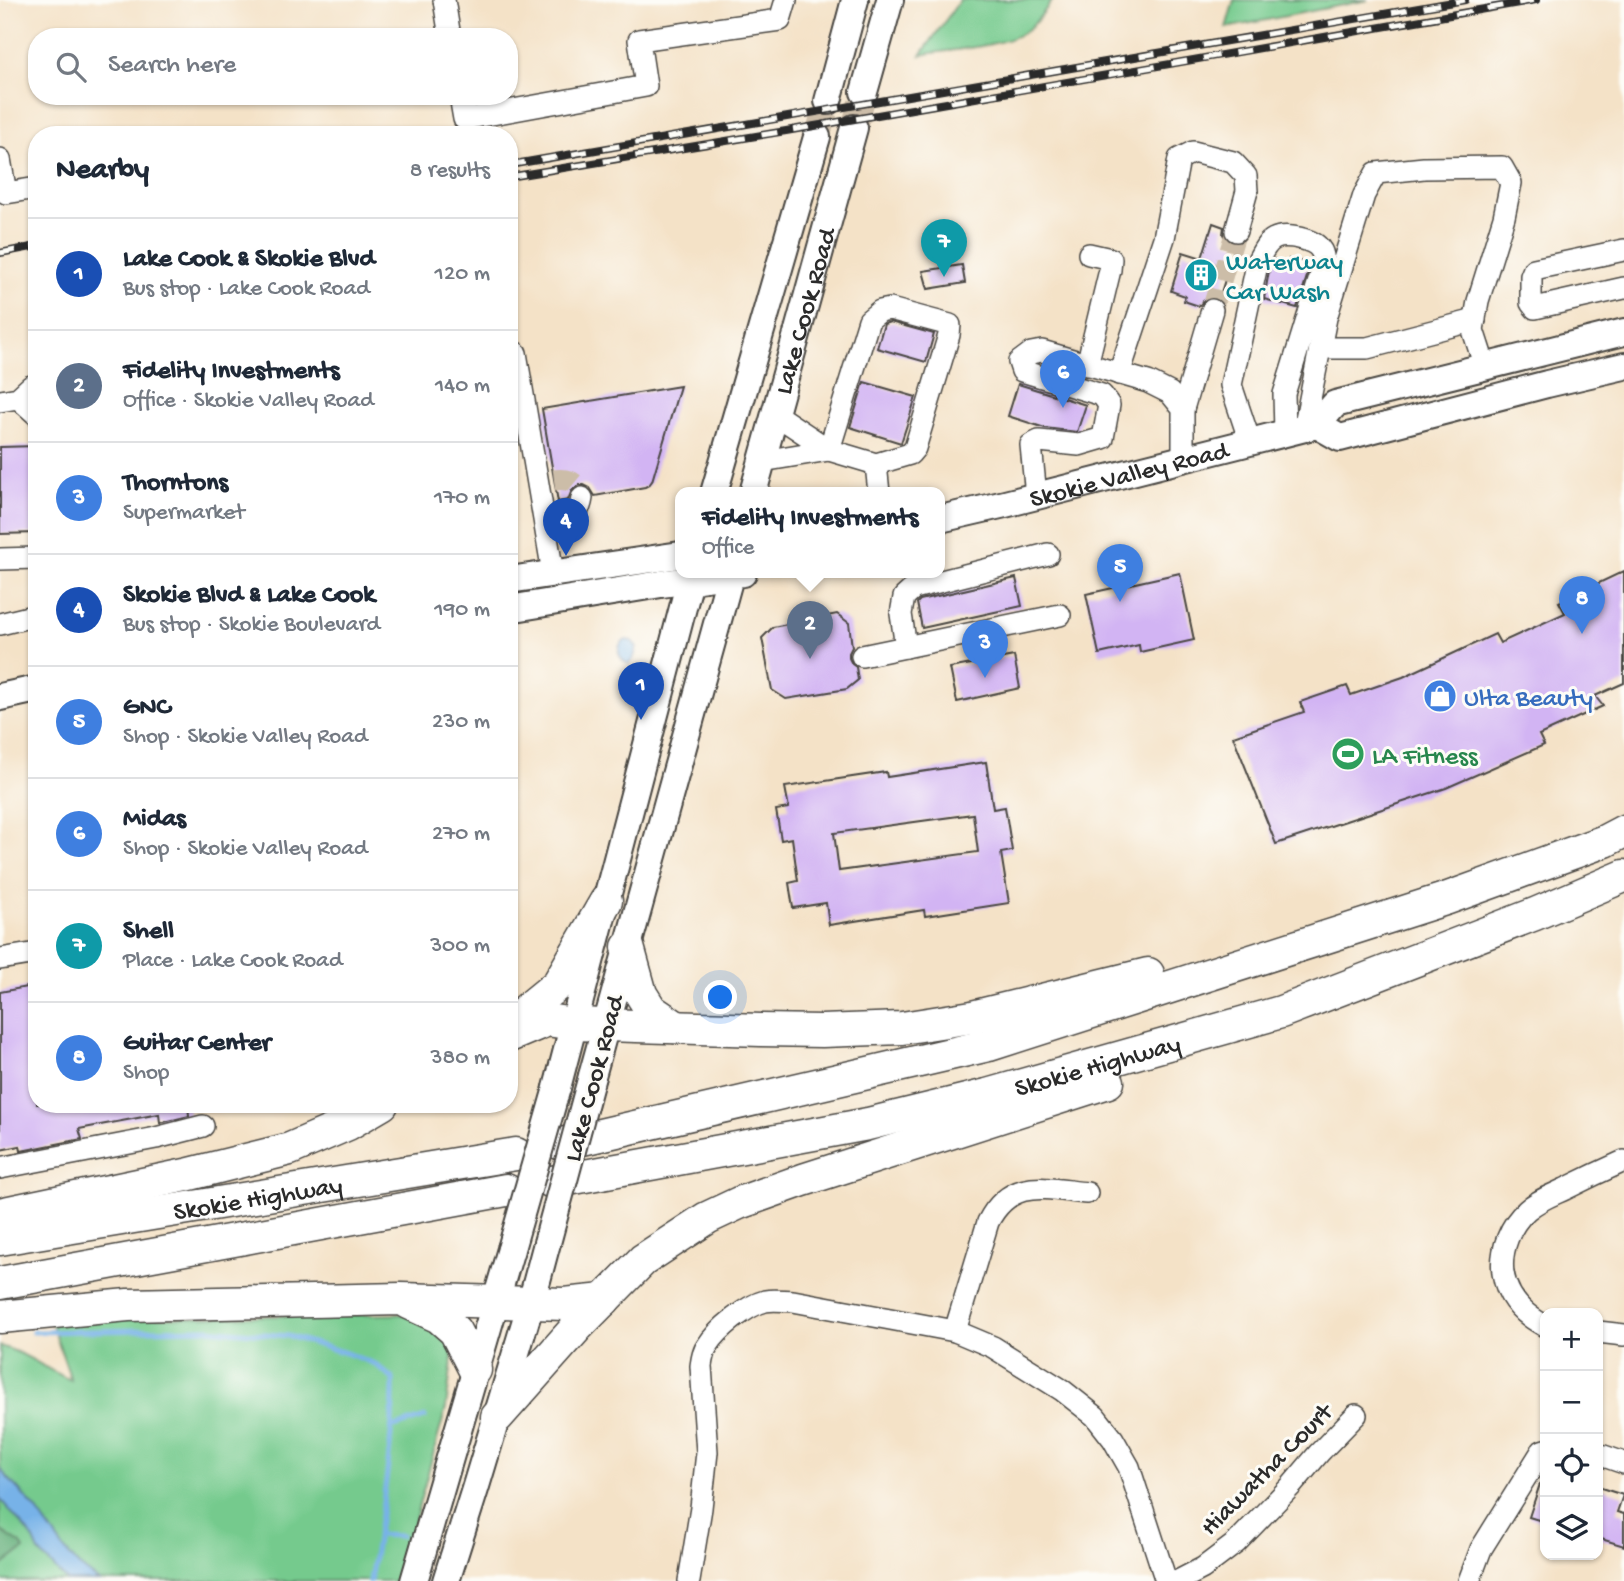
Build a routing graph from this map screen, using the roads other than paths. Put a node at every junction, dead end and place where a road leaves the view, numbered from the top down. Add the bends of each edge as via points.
1 (444, 0) edge
2 (786, 0) edge
3 (855, 0) edge
4 (890, 0) edge
5 (449, 28) edge
6 (864, 92) tunnel mouth
7 (828, 101) tunnel mouth
8 (462, 105) edge
9 (854, 128) tunnel mouth
10 (817, 137) tunnel mouth
11 (0, 159) edge
12 (28, 189) edge
13 (1236, 230) tunnel mouth
14 (1624, 250) edge
15 (1089, 254) dead end
16 (1624, 288) edge
17 (1212, 310) tunnel mouth
18 (1475, 320) junction
19 (1624, 332) edge
20 (1320, 348) junction
21 (518, 362) edge
22 (1087, 365) junction
23 (1624, 366) edge
24 (1485, 367) junction
25 (1119, 374) junction
26 (28, 388) edge
27 (9, 399) edge
28 (1183, 409) junction
29 (28, 410) edge
30 (775, 414) junction
31 (1302, 429) junction
32 (1250, 442) junction
33 (829, 450) junction
34 (1183, 459) junction
35 (762, 461) junction
36 (876, 464) junction
37 (716, 487) edge
38 (755, 487) edge
39 (878, 487) edge
40 (1036, 496) junction
41 (582, 498) dead end
42 (945, 518) edge
43 (545, 524) junction
44 (1048, 554) dead end
45 (675, 556) edge
46 (28, 558) edge
47 (0, 559) edge
48 (553, 573) junction
49 (685, 578) edge
50 (691, 578) edge
51 (734, 578) edge
52 (518, 579) edge
53 (518, 607) edge
54 (1060, 615) dead end
55 (28, 617) edge
56 (0, 624) edge
57 (906, 647) junction
58 (862, 656) dead end
59 (28, 691) edge
60 (0, 697) edge
61 (1624, 831) edge
62 (1624, 876) edge
63 (1448, 898) junction
64 (606, 901) junction
65 (628, 947) junction
66 (28, 954) edge
67 (0, 959) edge
68 (1281, 1012) junction
69 (518, 1017) edge
70 (574, 1024) junction
71 (606, 1025) junction
72 (676, 1027) junction
73 (518, 1032) edge
74 (367, 1113) edge
75 (202, 1126) dead end
76 (561, 1144) dead end
77 (516, 1154) dead end
78 (1624, 1161) edge
79 (0, 1168) edge
80 (552, 1182) dead end
81 (506, 1190) dead end
82 (1087, 1193) dead end
83 (0, 1214) edge
84 (0, 1239) edge
85 (0, 1283) edge
86 (401, 1299) junction
87 (604, 1300) junction
88 (495, 1301) junction
89 (531, 1303) junction
90 (0, 1317) edge
91 (1540, 1323) edge
92 (955, 1331) junction
93 (1603, 1333) edge
94 (1624, 1335) edge
95 (475, 1370) junction
96 (1356, 1415) dead end
97 (497, 1417) junction
98 (1540, 1454) edge
99 (1603, 1456) edge
100 (1624, 1463) edge
101 (414, 1581) edge
102 (446, 1581) edge
103 (689, 1581) edge
104 (1166, 1581) edge
105 (1178, 1581) edge
106 (1469, 1581) edge

1 - 5 street
2 - 8 street via 780,20 639,40 646,86 464,119
3 - 7 main road
4 - 6 main road
9 - 30 main road, Lake Cook Road
10 - 37 main road, Lake Cook Road
11 - 12 street via 6,193
13 - 25 street via 1247,191 1245,176 1233,162 1193,152 1179,159 1164,238
14 - 16 street via 1534,269 1531,303 1535,308
15 - 22 street via 1111,259
17 - 28 street
18 - 20 street via 1367,348
18 - 20 street via 1511,183 1502,167 1424,167 1376,173 1364,195
18 - 24 street via 1473,330
19 - 24 main road, Skokie Valley Road
20 - 31 street
21 - 43 street via 546,481
22 - 25 street
22 - 40 street via 1042,351 1019,362 1022,371 1102,395 1109,405 1103,438 1079,445 1031,445
23 - 31 main road via 1339,438
24 - 31 main road, Skokie Valley Road via 1335,404
25 - 28 street via 1170,393
26 - 27 street
27 - 29 street
28 - 34 street
30 - 33 street
30 - 35 main road, Lake Cook Road
31 - 32 main road, Skokie Valley Road
31 - 32 street via 1284,394 1323,257 1311,241 1283,236 1272,239 1258,260 1231,385
32 - 34 main road, Skokie Valley Road
33 - 35 street
33 - 36 street
33 - 36 street via 869,320 890,309 950,325 915,448 910,454
34 - 40 main road, Skokie Valley Road
35 - 38 main road, Lake Cook Road
36 - 39 street
40 - 42 main road, Skokie Valley Road
41 - 43 street via 574,515
43 - 48 street
44 - 57 street via 914,588 904,597 901,614
45 - 48 main road
46 - 47 street
48 - 52 main road
49 - 53 main road
50 - 64 main road, Lake Cook Road
51 - 65 main road, Lake Cook Road
54 - 57 street
55 - 56 street
57 - 58 street
59 - 60 main road
61 - 63 highway, Skokie Highway
62 - 68 highway, Skokie Highway
63 - 72 highway via 972,1017 902,1028 784,1031
63 - 76 highway, Skokie Highway via 989,1045
64 - 69 highway via 558,984
64 - 70 main road, Lake Cook Road
65 - 71 main road, Lake Cook Road
65 - 72 highway via 641,994 651,1010
66 - 67 street
68 - 80 highway, Skokie Highway via 868,1124
68 - 87 highway via 1201,1049 1123,1077 739,1203 643,1260
70 - 71 highway
70 - 73 highway via 547,1020
70 - 88 main road, Lake Cook Road, bridge
71 - 72 highway
71 - 89 main road, Lake Cook Road, bridge
74 - 83 highway via 290,1149
75 - 79 street
77 - 84 highway, Skokie Highway
78 - 91 street via 1527,1210 1507,1238 1504,1281 1524,1313
81 - 85 highway, Skokie Highway
82 - 92 street via 1045,1188 1003,1200 988,1222
86 - 88 highway
86 - 90 highway via 128,1305
86 - 95 highway via 439,1317 455,1331
87 - 89 highway
87 - 97 highway
88 - 89 highway
88 - 95 main road, Lake Cook Road
89 - 97 main road, Lake Cook Road
92 - 103 street via 774,1300 750,1307 725,1327 708,1345 701,1366 707,1452
92 - 104 street via 993,1347 1095,1416 1129,1467
93 - 94 street
95 - 101 main road, Lake Cook Road
96 - 105 street, Hiawatha Court via 1236,1543
97 - 102 main road, Lake Cook Road
98 - 106 street via 1481,1549
99 - 100 street

